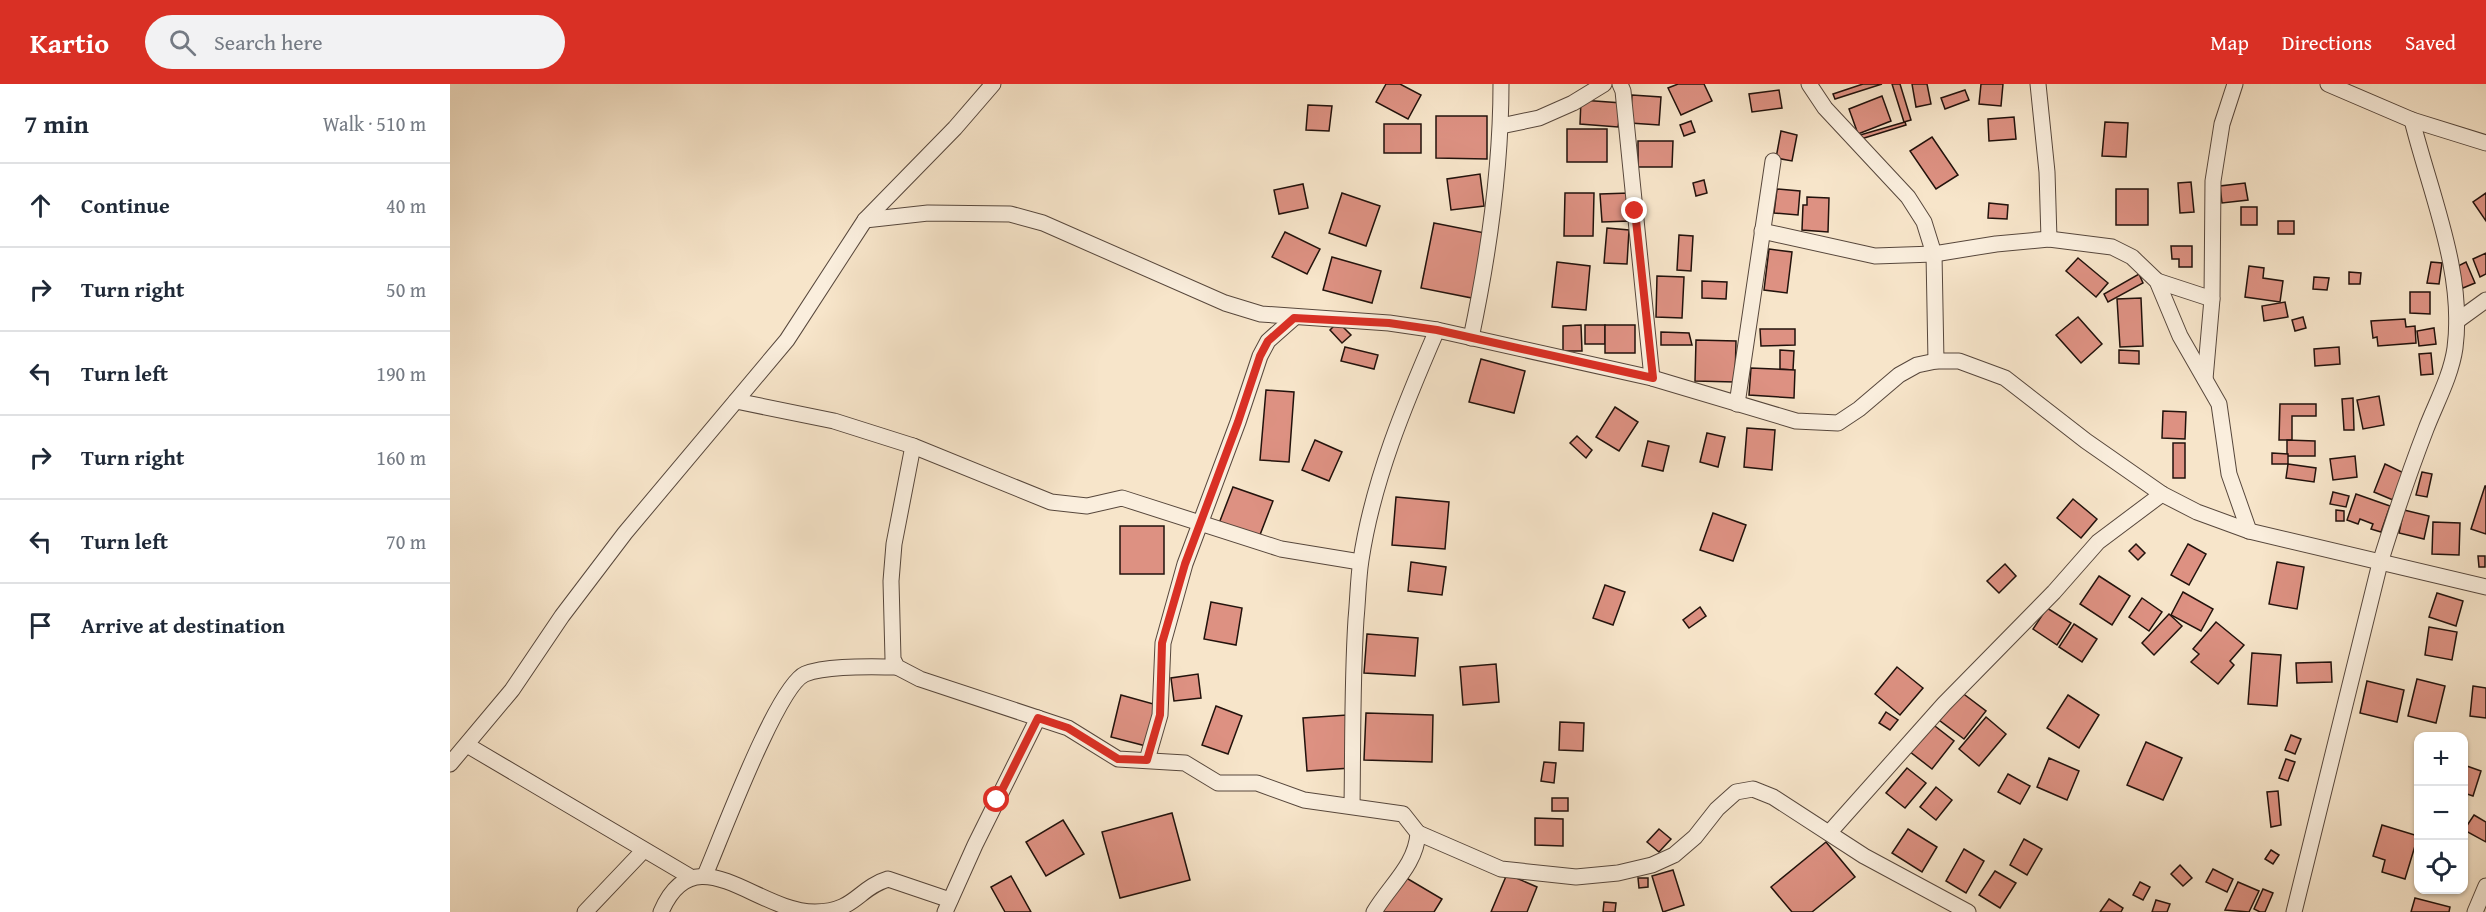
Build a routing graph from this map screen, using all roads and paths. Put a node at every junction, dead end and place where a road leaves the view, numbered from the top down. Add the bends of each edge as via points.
1 (993, 84) edge
2 (1501, 84) edge
3 (1604, 84) edge
4 (1620, 84) edge
5 (1809, 84) edge
6 (2038, 84) edge
7 (2235, 84) edge
8 (2328, 84) edge
9 (2412, 120) junction
10 (1501, 126) junction
11 (2486, 143) edge
12 (1773, 161) dead end
13 (865, 220) junction
14 (1762, 231) junction
15 (2049, 239) junction
16 (1934, 254) junction
17 (2157, 281) junction
18 (2212, 299) junction
19 (2486, 300) edge
20 (1294, 318) junction
21 (2457, 321) junction
22 (1437, 330) junction
23 (1471, 338) junction
24 (1936, 361) junction
25 (1653, 378) junction
26 (2205, 379) junction
27 (736, 401) junction
28 (1737, 404) junction
29 (913, 447) junction
30 (2162, 494) junction
31 (1201, 524) junction
32 (2249, 531) junction
33 (1360, 562) junction
34 (2380, 563) junction
35 (2486, 587) edge
36 (897, 667) junction
37 (1038, 718) junction
38 (467, 746) junction
39 (1147, 760) junction
40 (450, 764) edge
41 (1352, 806) junction
42 (1418, 833) junction
43 (1829, 833) junction
44 (643, 851) junction
45 (705, 875) junction
46 (689, 876) junction
47 (2486, 886) edge
48 (762, 906) edge
49 (947, 906) edge
50 (585, 912) edge
51 (661, 912) edge
52 (1374, 912) edge
53 (1968, 912) edge
54 (2294, 912) edge
55 (2475, 912) edge

1 - 13 street
2 - 10 street
3 - 10 street via 1573,104 1539,118
4 - 25 street
5 - 16 street via 1825,108 1908,197 1924,222
6 - 15 street
7 - 18 street via 2222,124 2213,180
8 - 9 street
9 - 11 street
9 - 21 street via 2448,256
10 - 23 street via 1491,237
12 - 14 street
13 - 20 street via 928,213 1010,214 1043,223 1225,303 1261,314
13 - 27 street via 787,340
14 - 16 street via 1855,253 1900,257
14 - 28 street
15 - 16 street
15 - 17 street via 2112,247 2132,257
16 - 24 street
17 - 18 street
17 - 26 street via 2180,336
18 - 26 street
19 - 21 street
20 - 22 street
20 - 31 street via 1268,341 1260,356
21 - 34 street via 2455,349 2446,380 2400,497
22 - 23 street
22 - 33 street via 1389,453 1369,514
23 - 25 street
24 - 28 street via 1899,375 1838,423 1796,421
24 - 30 street via 1959,361 2005,378
25 - 28 street
26 - 32 street via 2219,404 2229,474
27 - 29 street via 834,421
27 - 38 street via 597,569 512,690
29 - 31 street via 1051,502 1087,506 1122,498
29 - 36 street via 894,544 891,581 893,659
30 - 32 street
30 - 43 street via 2098,542 1937,711
31 - 33 street via 1281,549
31 - 39 street via 1162,643 1160,715
32 - 34 street
33 - 41 street
34 - 35 street
34 - 54 street
36 - 37 street via 920,679
36 - 45 street via 848,667 804,674 793,683 776,710
37 - 39 street via 1068,728 1118,759
37 - 49 street
38 - 40 street
38 - 44 street
39 - 41 street via 1185,763 1218,783 1257,783 1304,801
41 - 42 street via 1403,814
42 - 43 street via 1501,869 1576,877 1618,873 1674,855 1736,792 1753,789 1773,797
42 - 52 street via 1417,849 1410,864
43 - 53 street
44 - 46 street
44 - 50 street
45 - 46 street
45 - 48 street via 715,876
46 - 51 street via 676,885
47 - 55 street
48 - 49 street via 830,911 846,907 888,879

